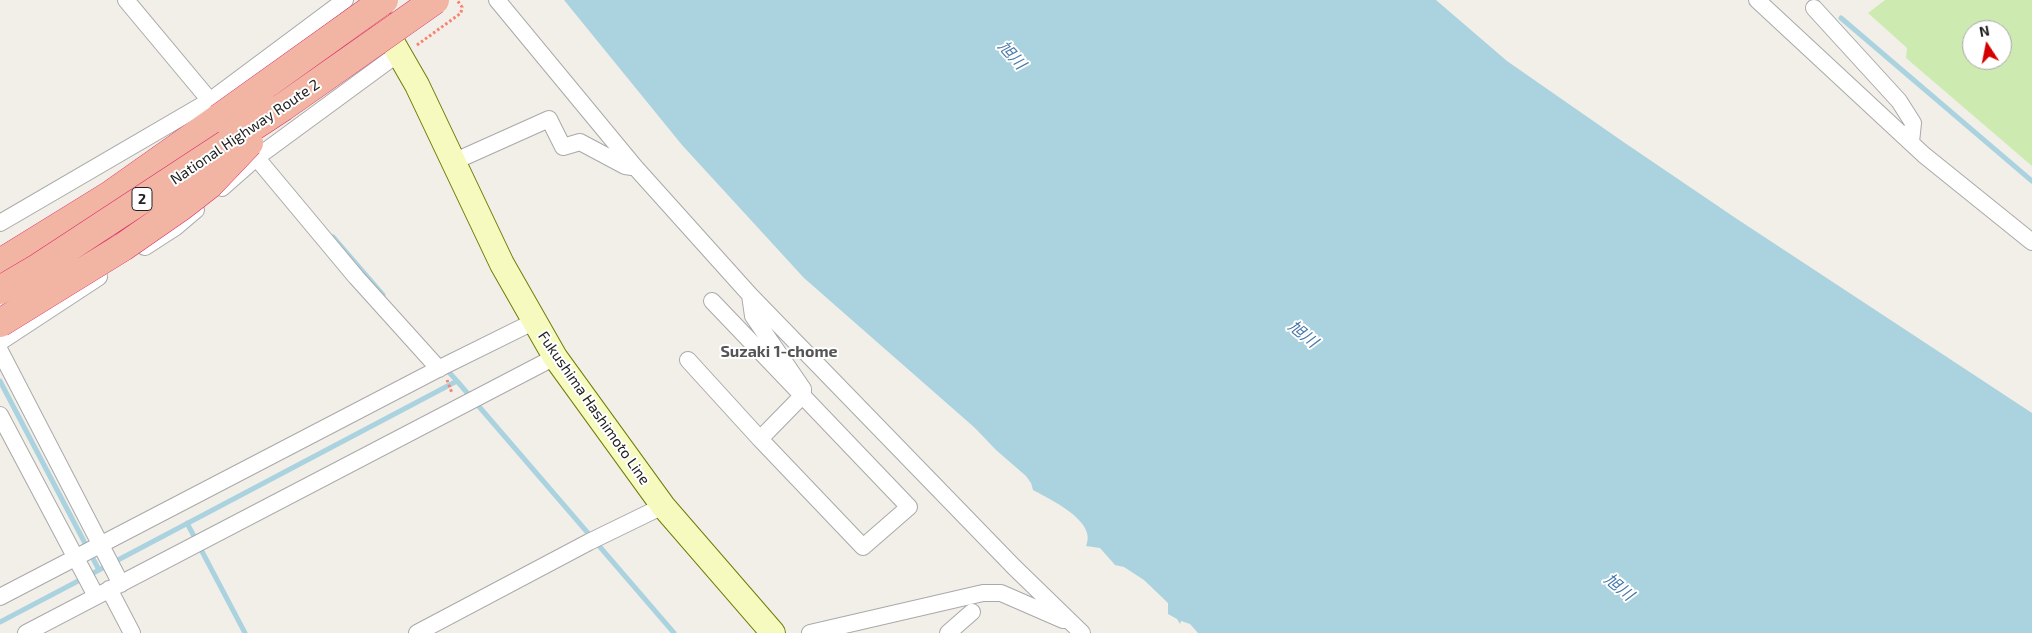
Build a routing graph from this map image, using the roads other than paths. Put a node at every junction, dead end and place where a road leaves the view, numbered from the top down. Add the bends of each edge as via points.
1 (126, 0) edge
2 (345, 0) edge
3 (367, 0) edge
4 (384, 0) edge
5 (435, 0) edge
6 (497, 0) edge
7 (1756, 0) edge
8 (1812, 3) edge
9 (406, 51) junction
10 (283, 107) junction
11 (215, 109) junction
12 (1911, 142) junction
13 (256, 158) junction
14 (453, 162) junction
15 (635, 167) junction
16 (0, 224) edge
17 (0, 241) edge
18 (2032, 242) edge
19 (0, 263) edge
20 (0, 290) edge
21 (750, 295) junction
22 (712, 301) dead end
23 (534, 321) junction
24 (0, 323) edge
25 (0, 342) edge
26 (0, 351) edge
27 (555, 357) junction
28 (688, 360) dead end
29 (442, 367) junction
30 (803, 395) junction
31 (0, 415) edge
32 (760, 439) junction
33 (663, 506) junction
34 (98, 568) junction
35 (0, 597) edge
36 (972, 612) dead end
37 (1078, 629) edge
38 (26, 633) edge
39 (132, 633) edge
40 (417, 633) edge
41 (772, 633) edge
42 (810, 633) edge
43 (948, 633) edge

1 - 11 street
2 - 11 street
3 - 9 main road, Fukushima Hashimoto Line
4 - 11 highway, National Highway Route 2 / 2, bridge
5 - 10 highway, National Highway Route 2 / 2, bridge
6 - 15 street
7 - 12 street
8 - 12 street via 1900,101 1913,123
9 - 13 street
9 - 14 main road, Fukushima Hashimoto Line via 417,85
10 - 20 highway, National Highway Route 2 / 2, bridge
10 - 24 highway, bridge via 209,185 182,206 123,247
11 - 13 street
11 - 16 street
11 - 17 highway
11 - 19 highway, National Highway Route 2 / 2 via 110,195
12 - 18 street
13 - 25 street via 176,227
13 - 29 street via 356,277
14 - 15 street via 549,119 563,148 580,142 625,166
14 - 23 main road, Fukushima Hashimoto Line via 502,264
15 - 21 street
21 - 30 street via 753,316 803,389
21 - 37 street
22 - 30 street
23 - 27 main road, Fukushima Hashimoto Line
23 - 29 street
26 - 34 street
27 - 33 main road, Fukushima Hashimoto Line
27 - 34 street via 198,543
28 - 32 street
29 - 34 street
30 - 32 street
30 - 32 street via 910,506 863,547
31 - 34 street
33 - 40 street
33 - 41 main road, Fukushima Hashimoto Line
34 - 35 street
34 - 38 street
34 - 39 street
36 - 43 street
37 - 42 street via 1001,593 983,593

